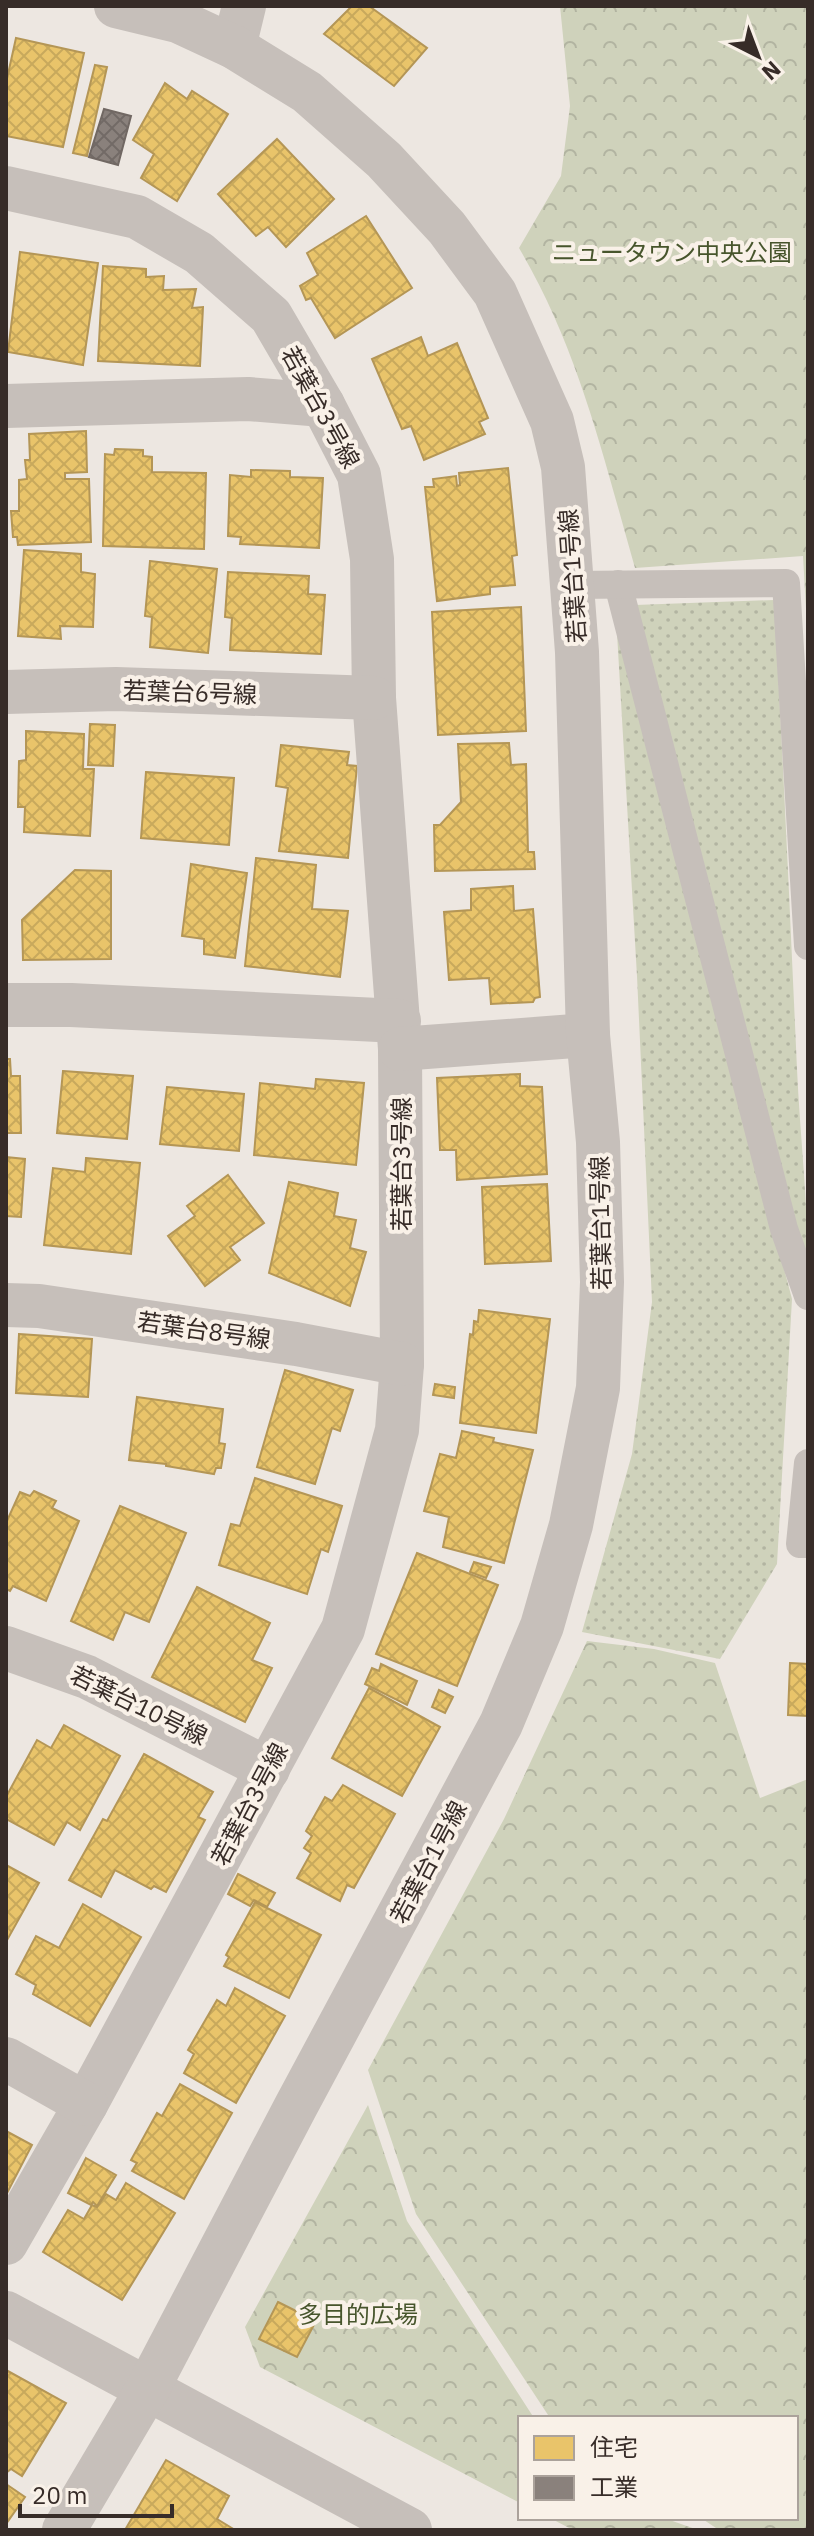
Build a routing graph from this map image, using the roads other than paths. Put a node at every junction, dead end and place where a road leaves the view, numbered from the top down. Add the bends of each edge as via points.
1 (116, 6) edge
2 (239, 27) edge
3 (6, 188) edge
4 (323, 405) junction
5 (6, 406) edge
6 (618, 584) junction
7 (572, 585) junction
8 (6, 692) edge
9 (374, 698) junction
10 (808, 946) edge
11 (6, 1005) edge
12 (400, 1035) junction
13 (588, 1035) junction
14 (808, 1296) edge
15 (6, 1305) edge
16 (402, 1364) junction
17 (808, 1463) edge
18 (808, 1544) edge
19 (6, 1648) edge
20 (268, 1769) junction
21 (6, 2059) edge
22 (86, 2104) junction
23 (6, 2243) edge
24 (6, 2313) edge
25 (148, 2388) junction
26 (64, 2530) edge
27 (410, 2530) edge

1 - 2 street, 若葉台1号線 via 178,21
2 - 7 street, 若葉台1号線 via 384,160 447,228 495,293 552,421 563,467
3 - 4 street, 若葉台3号線 via 137,217 199,253 271,316
4 - 5 street via 248,399
4 - 9 street, 若葉台3号線 via 359,475 372,559
6 - 7 lane
6 - 10 lane via 786,583
6 - 14 lane via 784,1229
7 - 13 street, 若葉台1号線
8 - 9 street, 若葉台6号線 via 116,689
9 - 12 street, 若葉台3号線
11 - 12 street via 86,1006
12 - 13 street
12 - 16 street, 若葉台3号線
13 - 25 street, 若葉台1号線 via 602,1282 598,1388 571,1525 542,1626 501,1724
15 - 16 street, 若葉台8号線 via 296,1344
16 - 20 street, 若葉台3号線 via 397,1430 343,1629
17 - 18 lane via 800,1544
19 - 20 street, 若葉台10号線 via 87,1677
20 - 22 street, 若葉台3号線
21 - 22 street
22 - 23 street, 若葉台3号線
24 - 25 street
25 - 26 street, 若葉台1号線
25 - 27 street

